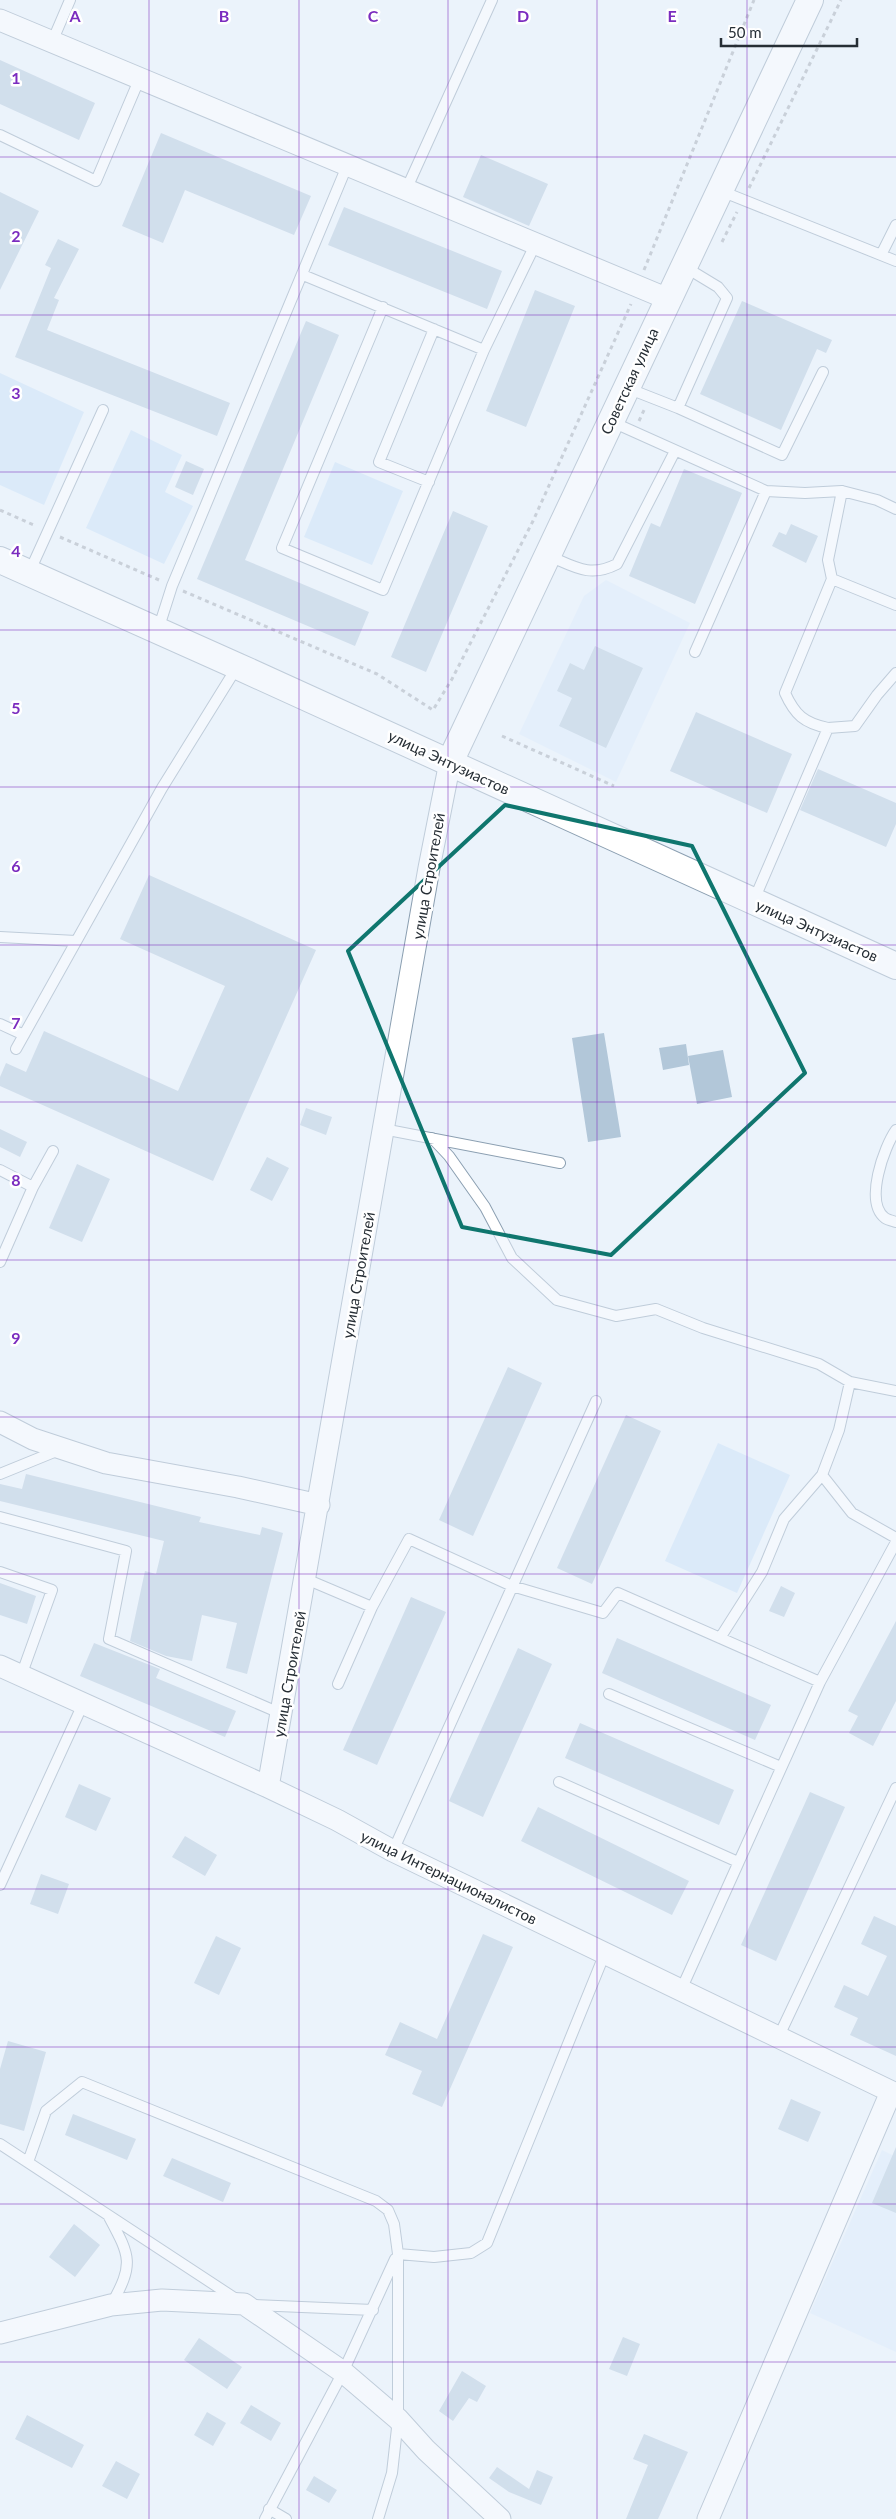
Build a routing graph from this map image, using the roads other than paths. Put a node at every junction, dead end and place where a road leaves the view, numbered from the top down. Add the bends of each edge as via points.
1 (70, 0) edge
2 (492, 0) edge
3 (810, 0) edge
4 (0, 20) edge
5 (52, 42) junction
6 (139, 80) junction
7 (0, 135) edge
8 (347, 166) junction
9 (406, 190) junction
10 (732, 195) junction
11 (896, 225) edge
12 (536, 245) junction
13 (881, 255) junction
14 (896, 261) edge
15 (684, 266) junction
16 (303, 275) junction
17 (668, 300) junction
18 (383, 307) junction
19 (434, 329) junction
20 (484, 350) junction
21 (823, 372) dead end
22 (638, 392) junction
23 (678, 408) junction
24 (103, 410) dead end
25 (610, 421) junction
26 (675, 451) junction
27 (428, 482) junction
28 (766, 491) junction
29 (842, 491) junction
30 (896, 509) edge
31 (549, 556) junction
32 (0, 560) edge
33 (28, 574) junction
34 (832, 579) junction
35 (896, 605) edge
36 (158, 631) junction
37 (695, 652) dead end
38 (237, 666) junction
39 (896, 673) edge
40 (828, 728) junction
41 (450, 762) junction
42 (754, 901) junction
43 (0, 937) edge
44 (76, 941) junction
45 (896, 966) edge
46 (0, 1024) edge
47 (24, 1035) junction
48 (16, 1049) dead end
49 (383, 1129) junction
50 (896, 1130) edge
51 (432, 1138) junction
52 (53, 1151) dead end
53 (560, 1163) dead end
54 (0, 1170) edge
55 (33, 1187) junction
56 (896, 1222) edge
57 (0, 1262) edge
58 (850, 1382) junction
59 (896, 1391) edge
60 (596, 1401) dead end
61 (0, 1422) edge
62 (62, 1449) junction
63 (0, 1474) edge
64 (822, 1475) junction
65 (319, 1505) junction
66 (0, 1517) edge
67 (896, 1538) edge
68 (896, 1542) edge
69 (0, 1572) edge
70 (306, 1579) junction
71 (512, 1586) junction
72 (372, 1607) junction
73 (720, 1638) junction
74 (8, 1672) edge
75 (820, 1682) junction
76 (338, 1684) dead end
77 (609, 1694) dead end
78 (83, 1704) junction
79 (282, 1714) junction
80 (782, 1767) junction
81 (560, 1782) dead end
82 (268, 1787) junction
83 (896, 1788) edge
84 (393, 1851) junction
85 (738, 1862) junction
86 (0, 1885) edge
87 (605, 1953) junction
88 (681, 1990) junction
89 (778, 2038) junction
90 (893, 2093) edge
91 (0, 2144) edge
92 (28, 2162) junction
93 (108, 2214) junction
94 (398, 2254) junction
95 (244, 2304) junction
96 (111, 2305) junction
97 (373, 2310) junction
98 (0, 2333) edge
99 (343, 2372) junction
100 (398, 2419) junction
101 (267, 2514) edge
102 (286, 2519) edge
103 (378, 2519) edge
104 (500, 2519) edge
105 (708, 2519) edge

1 - 5 lane
2 - 9 lane
3 - 10 street, Советская улица
4 - 5 street
5 - 6 street
6 - 7 lane via 96,181
6 - 8 street
8 - 9 street
8 - 16 lane
9 - 12 street
10 - 13 lane
10 - 15 street, Советская улица
11 - 13 lane
12 - 17 street
12 - 20 lane
13 - 14 lane
15 - 17 street, Советская улица
15 - 23 lane via 718,287 727,298
16 - 18 lane
16 - 36 lane via 172,586
17 - 22 street, Советская улица
18 - 19 lane
18 - 27 lane via 282,548 383,590
19 - 20 lane
19 - 27 lane via 379,462
20 - 27 lane
21 - 23 lane via 782,455
22 - 23 lane
22 - 25 street, Советская улица
24 - 33 lane
25 - 26 lane
25 - 31 street, Советская улица
26 - 28 lane
26 - 31 lane via 617,564 604,571 589,572
28 - 29 lane via 806,494
28 - 37 lane
29 - 30 lane via 877,500
29 - 34 lane via 828,560
31 - 41 street, Советская улица
32 - 33 street, улица Энтузиастов
33 - 36 street, улица Энтузиастов
34 - 35 lane
34 - 40 lane via 785,693 793,711 813,725
36 - 38 street, улица Энтузиастов
38 - 41 street, улица Энтузиастов
38 - 44 lane via 162,788
39 - 40 lane via 855,726
40 - 42 lane
41 - 42 street, улица Энтузиастов
41 - 49 street, улица Строителей via 428,868
42 - 45 street, улица Энтузиастов
43 - 44 lane
44 - 47 lane
46 - 47 lane
47 - 48 lane
49 - 51 lane
49 - 65 street, улица Строителей
50 - 56 lane via 886,1145 876,1194 878,1210 885,1219
51 - 53 lane
51 - 58 lane via 449,1156 484,1207 512,1258 557,1300 616,1316 656,1309 703,1328 819,1364
52 - 55 lane
54 - 55 lane
55 - 57 lane
58 - 59 lane
58 - 64 lane via 839,1430
60 - 71 lane
61 - 62 street
62 - 63 lane
62 - 65 street via 106,1463
64 - 67 lane via 852,1512
64 - 73 lane via 784,1519 762,1572
65 - 70 street, улица Строителей
66 - 79 lane via 126,1551 109,1639
68 - 75 lane
69 - 74 lane via 52,1590
70 - 72 lane
70 - 79 street, улица Строителей
71 - 72 lane via 409,1539
71 - 73 lane via 603,1613 618,1592
71 - 84 lane
72 - 76 lane
73 - 75 lane
74 - 78 street, улица Интернационалистов
75 - 80 lane
77 - 80 lane
78 - 82 street, улица Интернационалистов
78 - 86 lane
79 - 82 street, улица Строителей
80 - 85 lane
81 - 85 lane
82 - 84 street, улица Интернационалистов
83 - 89 lane
84 - 87 street, улица Интернационалистов
85 - 88 lane
87 - 88 street, улица Интернационалистов
87 - 94 lane via 487,2243 471,2253 434,2257
88 - 89 street, улица Интернационалистов
89 - 90 street, улица Интернационалистов
90 - 105 street
91 - 92 lane
92 - 93 lane
92 - 94 lane via 46,2111 82,2082 376,2201 388,2210 394,2224
93 - 95 lane
93 - 96 lane via 125,2246 127,2267 125,2281
94 - 97 lane
94 - 100 lane
95 - 96 street via 162,2300
95 - 97 lane
95 - 99 street
96 - 98 street
97 - 99 lane
99 - 100 street
99 - 101 lane
100 - 103 lane via 392,2473
100 - 104 street via 426,2450
101 - 102 lane

